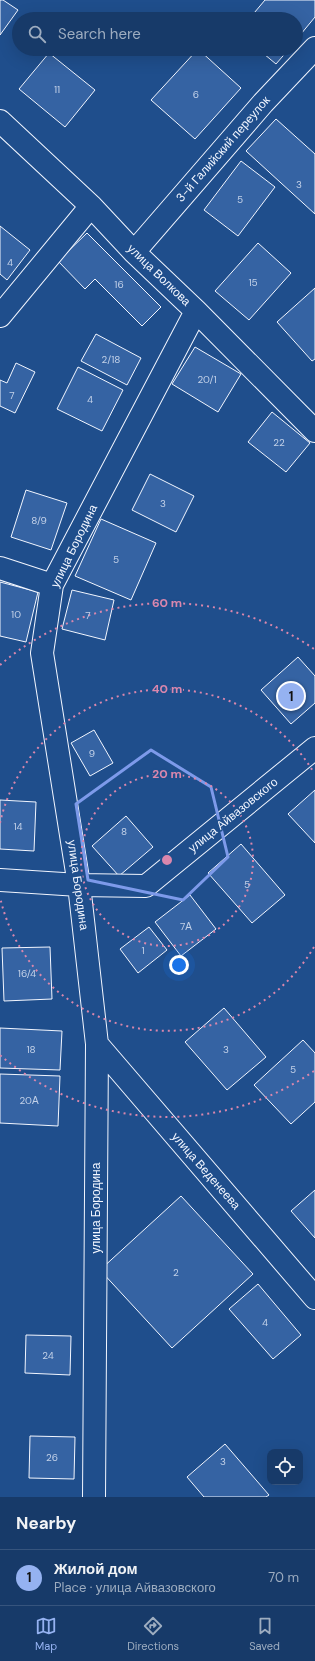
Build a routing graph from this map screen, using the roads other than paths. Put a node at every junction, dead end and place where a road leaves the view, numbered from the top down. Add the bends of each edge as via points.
1 (315, 48) edge
2 (0, 121) edge
3 (91, 206) junction
4 (134, 252) junction
5 (196, 311) junction
6 (0, 316) edge
7 (315, 431) edge
8 (0, 568) edge
9 (52, 585) junction
10 (315, 748) edge
11 (0, 880) edge
12 (79, 885) junction
13 (97, 1044) junction
14 (315, 1298) edge
15 (94, 1497) edge

1 - 4 street, 3-й Галийский переулок via 263,103
2 - 3 street, улица Волкова
3 - 4 street, улица Волкова
3 - 6 street
4 - 5 street, улица Волкова
5 - 7 street, улица Волкова
5 - 9 street, улица Бородина
8 - 9 street
9 - 12 street, улица Бородина via 42,653
10 - 12 street, улица Айвазовского via 146,886
11 - 12 street, улица Айвазовского
12 - 13 street, улица Бородина
13 - 14 street, улица Веденеева
13 - 15 street, улица Бородина

